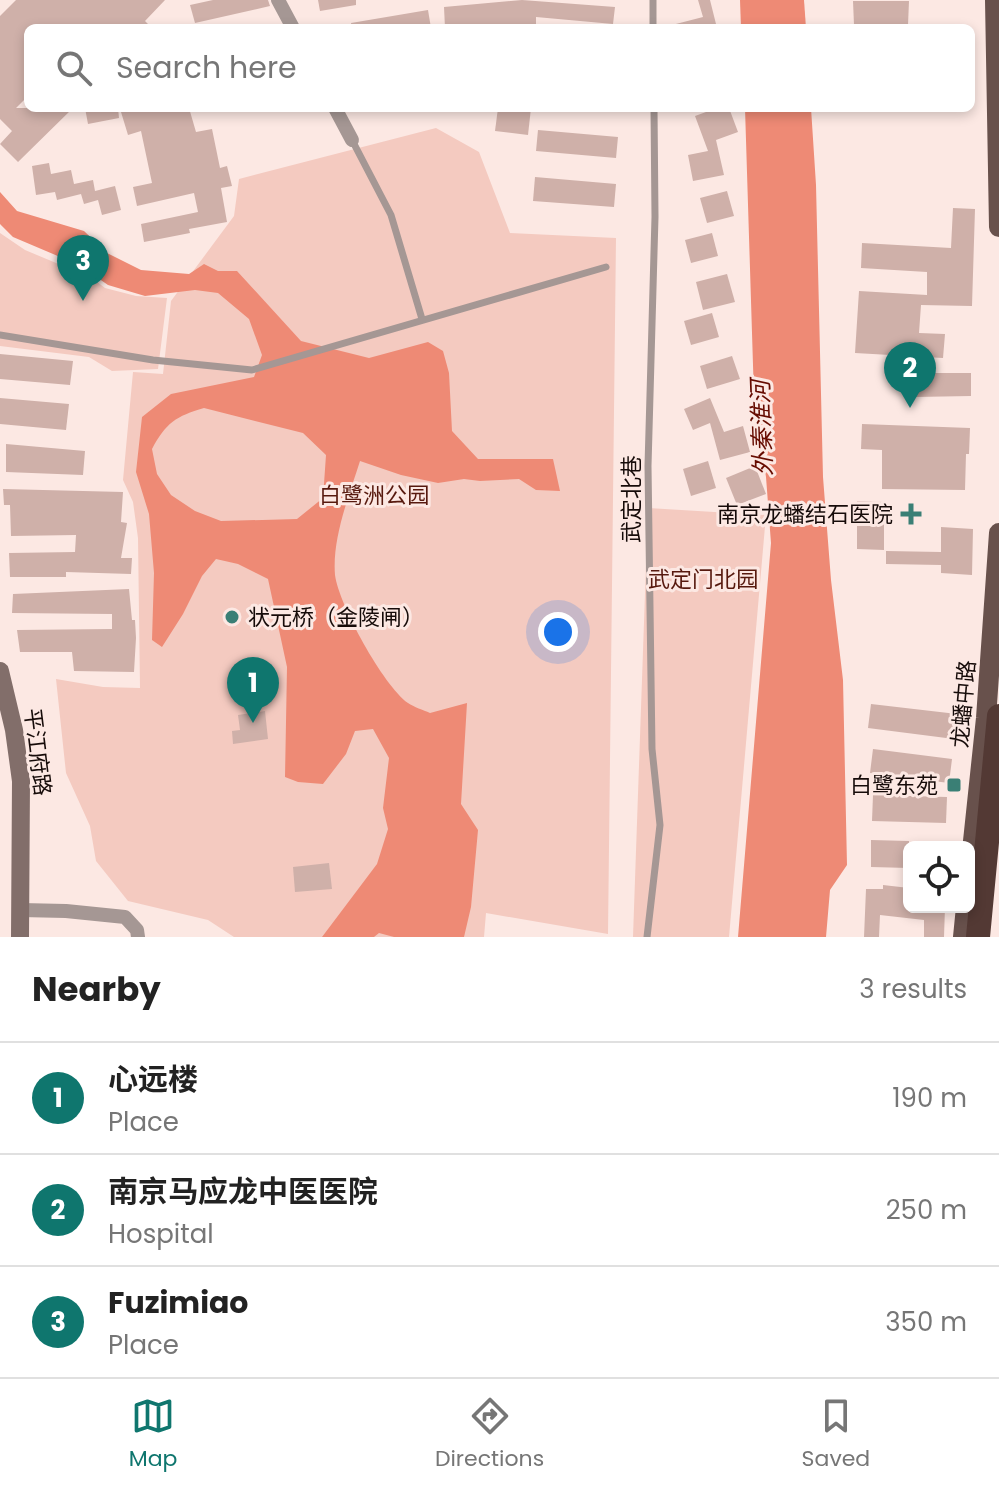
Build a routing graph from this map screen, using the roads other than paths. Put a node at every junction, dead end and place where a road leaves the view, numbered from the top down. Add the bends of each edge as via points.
1 (278, 0) edge
2 (653, 0) edge
3 (995, 0) edge
4 (291, 24) edge
5 (653, 24) edge
6 (337, 112) edge
7 (654, 112) edge
8 (352, 140) joint
9 (999, 227) edge
10 (606, 267) dead end
11 (422, 319) junction
12 (0, 335) edge
13 (999, 533) edge
14 (0, 671) edge
15 (999, 716) edge
16 (7, 730) edge
17 (973, 841) edge
18 (999, 868) edge
19 (21, 910) junction
20 (965, 913) edge
21 (20, 937) edge
22 (138, 937) edge
23 (647, 937) edge
24 (963, 937) edge
25 (978, 937) edge
26 (993, 937) edge

1 - 4 street
2 - 5 lane
3 - 9 main road
6 - 8 street
7 - 23 lane, 武定北巷 via 648,466 652,749 660,825
8 - 11 lane via 391,215
10 - 11 lane
11 - 12 lane via 252,370
13 - 17 main road, 龙蟠中路
14 - 16 street, 平江府路
15 - 25 highway
16 - 19 street, 平江府路 via 21,781
18 - 26 highway
19 - 21 street, 平江府路
19 - 22 street via 125,917
20 - 24 main road

